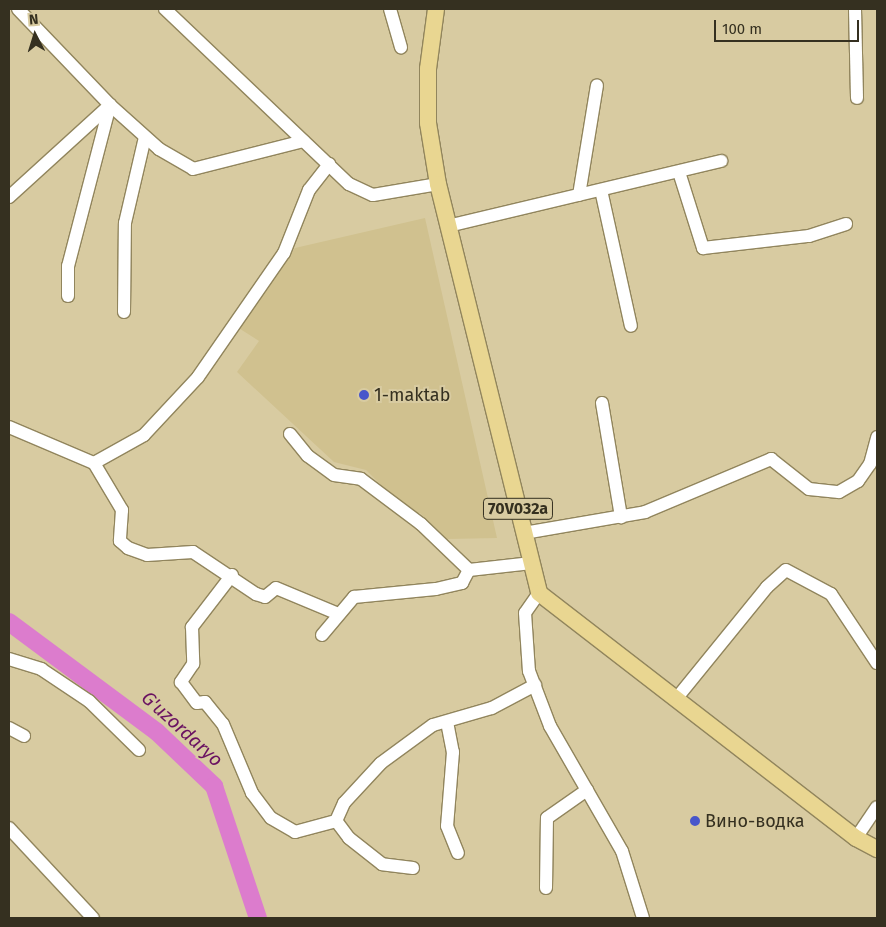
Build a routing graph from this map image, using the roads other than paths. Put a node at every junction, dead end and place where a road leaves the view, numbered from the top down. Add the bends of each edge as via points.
1 (18, 9) edge
2 (390, 9) edge
3 (436, 9) edge
4 (855, 9) edge
5 (172, 11) edge
6 (401, 47) dead end
7 (596, 85) dead end
8 (857, 98) dead end
9 (110, 105) junction
10 (145, 137) junction
11 (304, 141) junction
12 (721, 161) dead end
13 (329, 164) junction
14 (679, 172) junction
15 (438, 184) junction
16 (601, 190) junction
17 (579, 195) junction
18 (9, 197) edge
19 (846, 224) dead end
20 (448, 226) junction
21 (68, 296) dead end
22 (124, 312) dead end
23 (631, 326) dead end
24 (602, 402) dead end
25 (9, 427) edge
26 (290, 434) dead end
27 (877, 437) edge
28 (94, 463) junction
29 (874, 465) edge
30 (621, 517) junction
31 (524, 533) junction
32 (532, 563) junction
33 (468, 570) junction
34 (232, 575) junction
35 (539, 593) junction
36 (336, 612) junction
37 (322, 634) dead end
38 (9, 659) edge
39 (877, 663) edge
40 (534, 685) junction
41 (676, 699) junction
42 (448, 722) junction
43 (9, 728) edge
44 (24, 736) dead end
45 (139, 750) dead end
46 (587, 790) junction
47 (877, 806) edge
48 (336, 821) junction
49 (9, 828) edge
50 (856, 838) junction
51 (877, 849) edge
52 (458, 853) dead end
53 (413, 868) dead end
54 (546, 888) dead end
55 (92, 918) edge
56 (643, 918) edge

1 - 9 street
2 - 6 street
3 - 15 main road, 70V032a via 428,105
4 - 8 street
5 - 11 street
7 - 17 street
9 - 10 street
9 - 18 street
9 - 21 street via 68,266
10 - 11 street via 193,168
10 - 22 street via 125,224
11 - 13 street
12 - 14 street
13 - 15 street via 349,184 373,195
13 - 28 street via 309,190 284,254 198,377 144,435
14 - 16 street
14 - 19 street via 703,248 809,236
15 - 20 main road, 70V032a
16 - 17 street
16 - 23 street
17 - 20 street
20 - 31 main road, 70V032a
24 - 30 street
25 - 28 street
26 - 33 street via 308,456 334,475 361,478 420,524
27 - 29 street
28 - 34 street via 122,510 120,541 128,548 147,555 193,552
29 - 30 street via 858,481 839,492 820,493 771,459 693,496
30 - 31 street
31 - 32 main road, 70V032a
32 - 33 street
32 - 35 main road, 70V032a
33 - 36 street via 462,584 354,597
34 - 36 street via 265,598 276,588
34 - 48 street via 192,627 193,664 181,682 197,703 205,702 223,724 252,793 271,818 295,832
35 - 40 street via 525,614
35 - 41 main road
36 - 37 street
38 - 45 street via 41,669 89,701
39 - 41 street via 831,594 786,570 767,586
40 - 42 street via 498,705
40 - 46 street via 550,726
41 - 50 main road
42 - 48 street via 433,725 381,763 344,803
42 - 52 street via 453,752 447,826
43 - 44 street
46 - 54 street via 546,818
46 - 56 street via 622,851
47 - 50 street
48 - 53 street via 348,838 382,864
49 - 55 street
50 - 51 main road

